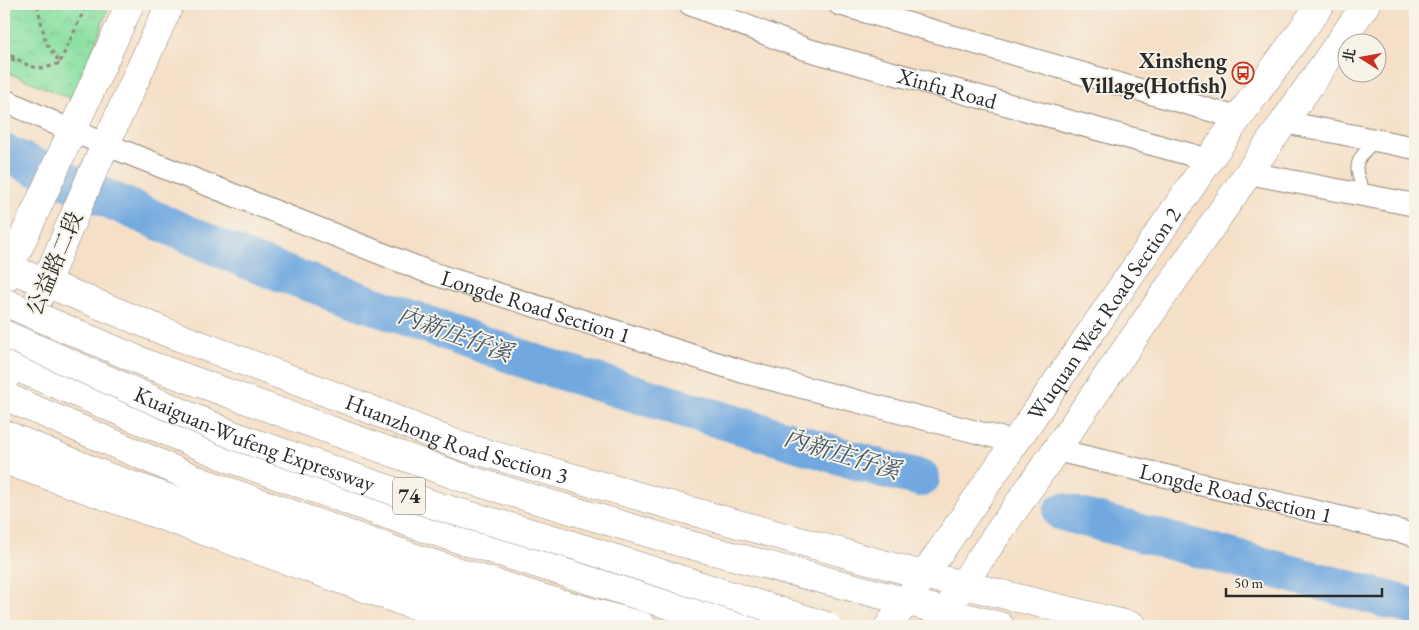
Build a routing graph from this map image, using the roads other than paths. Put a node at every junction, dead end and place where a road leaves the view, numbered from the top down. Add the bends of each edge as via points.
1 (130, 4) edge
2 (170, 4) edge
3 (690, 4) edge
4 (839, 4) edge
5 (1321, 4) edge
6 (1366, 4) edge
7 (4, 100) edge
8 (1238, 118) junction
9 (1284, 122) junction
10 (72, 131) junction
11 (1377, 140) junction
12 (105, 144) junction
13 (1415, 148) edge
14 (1210, 160) junction
15 (1248, 173) junction
16 (1366, 196) junction
17 (1415, 205) edge
18 (9, 265) edge
19 (51, 272) junction
20 (4, 302) edge
21 (4, 334) edge
22 (5, 376) edge
23 (4, 434) edge
24 (1014, 442) junction
25 (1056, 450) junction
26 (4, 460) edge
27 (1415, 535) edge
28 (923, 575) junction
29 (962, 584) junction
30 (907, 601) junction
31 (942, 619) edge
32 (483, 626) edge
33 (560, 626) edge
34 (642, 626) edge
35 (695, 626) edge
36 (747, 626) edge
37 (827, 626) edge
38 (889, 626) edge
39 (1000, 626) edge
40 (1133, 626) edge

1 - 10 main road, 公益路二段
2 - 12 main road, 公益路二段
3 - 14 street, Xinfu Road via 805,49
4 - 8 street
5 - 8 main road, Wuquan West Road Section 2
6 - 9 main road, Wuquan West Road Section 2
7 - 10 street, Longde Road Section 1
8 - 14 main road, Wuquan West Road Section 2
9 - 11 street
9 - 15 main road, Wuquan West Road Section 2
10 - 12 street, Longde Road Section 1
10 - 18 main road, 公益路二段
11 - 13 street
11 - 16 lane via 1356,165
12 - 19 main road, 公益路二段
12 - 24 street, Longde Road Section 1 via 428,272 744,372
14 - 24 main road, Wuquan West Road Section 2
15 - 16 street
15 - 25 main road, Wuquan West Road Section 2
16 - 17 street
18 - 19 main road, Huanzhong Road Section 3
19 - 22 main road, 公益路二段
19 - 28 main road, Huanzhong Road Section 3 via 171,334 461,446
20 - 30 main road, bridge via 150,365 463,478 679,542
21 - 37 main road, Kuaiguan-Wufeng Expressway / 74, bridge via 235,436 440,507 563,542
22 - 34 main road, 74 via 214,486 418,559
22 - 35 main road via 221,470 425,545
22 - 36 main road via 433,531 665,604
23 - 33 main road via 108,477 304,548
24 - 28 main road, Wuquan West Road Section 2
25 - 27 street, Longde Road Section 1
25 - 29 main road, Wuquan West Road Section 2
26 - 32 main road via 407,603
28 - 29 main road, Huanzhong Road Section 3
28 - 30 main road, Wuquan West Road Section 2
29 - 31 main road, Wuquan West Road Section 2
29 - 40 main road, Huanzhong Road Section 3
30 - 31 main road
30 - 38 main road, Wuquan West Road Section 2
31 - 39 main road

